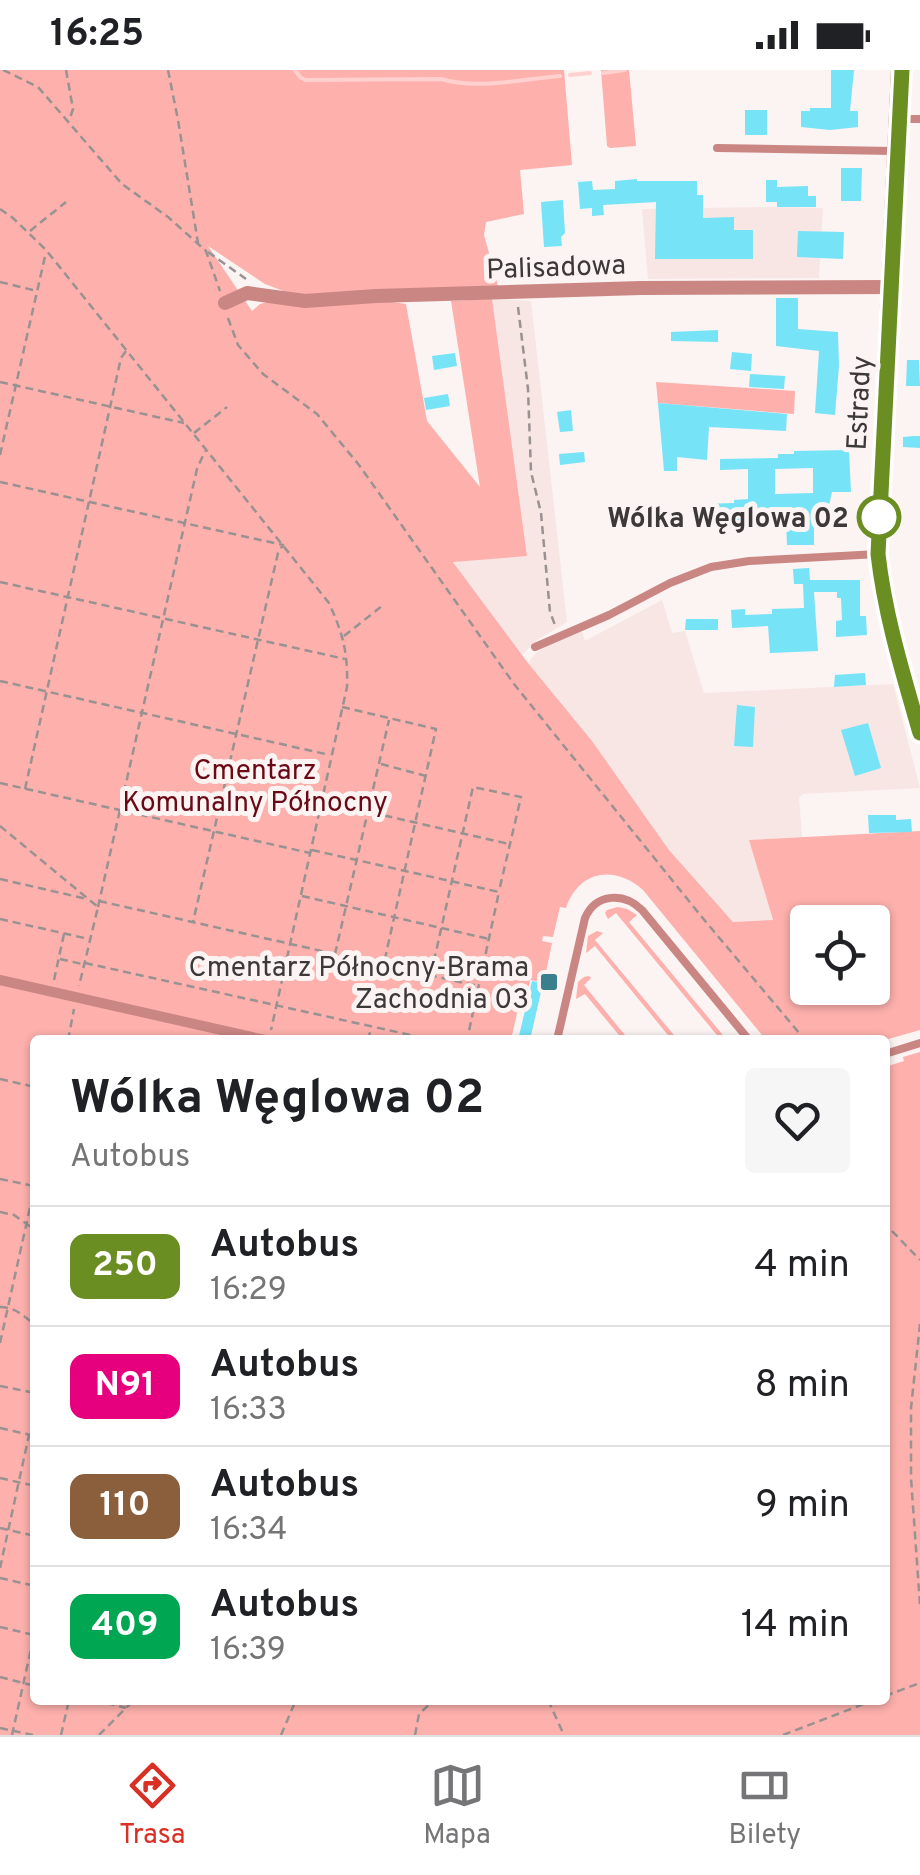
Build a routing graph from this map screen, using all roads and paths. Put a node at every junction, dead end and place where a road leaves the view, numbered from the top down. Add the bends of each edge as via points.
1 (3, 70) edge
2 (66, 70) edge
3 (168, 70) edge
4 (902, 70) edge
5 (909, 119) edge
6 (68, 121) junction
7 (717, 148) dead end
8 (898, 151) junction
9 (66, 202) dead end
10 (0, 209) edge
11 (29, 232) junction
12 (198, 244) junction
13 (46, 250) junction
14 (206, 251) junction
15 (0, 282) edge
16 (256, 284) dead end
17 (892, 287) junction
18 (37, 291) junction
19 (516, 292) junction
20 (225, 303) junction
21 (126, 350) junction
22 (0, 382) edge
23 (16, 386) junction
24 (110, 407) junction
25 (227, 407) dead end
26 (185, 424) junction
27 (193, 434) junction
28 (206, 450) junction
29 (0, 455) edge
30 (0, 482) edge
31 (89, 502) junction
32 (186, 523) junction
33 (282, 545) junction
34 (878, 554) junction
35 (0, 582) edge
36 (68, 597) junction
37 (382, 606) dead end
38 (164, 617) junction
39 (564, 632) junction
40 (342, 637) junction
41 (258, 640) junction
42 (535, 646) dead end
43 (348, 660) junction
44 (0, 681) edge
45 (46, 692) junction
46 (342, 707) junction
47 (141, 713) junction
48 (389, 718) junction
49 (920, 733) edge
50 (236, 734) junction
51 (331, 756) junction
52 (380, 764) junction
53 (426, 776) junction
54 (0, 783) edge
55 (25, 788) junction
56 (321, 801) junction
57 (120, 810) junction
58 (368, 812) junction
59 (415, 822) junction
60 (0, 826) edge
61 (214, 831) junction
62 (463, 834) junction
63 (510, 844) junction
64 (310, 851) junction
65 (357, 860) junction
66 (405, 871) junction
67 (0, 880) edge
68 (452, 881) junction
69 (499, 892) junction
70 (300, 895) junction
71 (88, 899) junction
72 (98, 904) junction
73 (346, 906) junction
74 (394, 917) junction
75 (0, 919) edge
76 (193, 922) junction
77 (442, 928) junction
78 (64, 934) junction
79 (489, 938) junction
80 (90, 940) junction
81 (290, 944) junction
82 (336, 954) junction
83 (59, 959) junction
84 (85, 964) junction
85 (384, 965) junction
86 (431, 976) junction
87 (0, 980) edge
88 (478, 986) junction
89 (51, 992) junction
90 (76, 997) junction
91 (276, 1006) junction
92 (371, 1026) junction
93 (69, 1035) edge
94 (245, 1035) edge
95 (268, 1035) edge
96 (369, 1035) edge
97 (411, 1035) edge
98 (467, 1035) edge
99 (558, 1035) edge
100 (745, 1035) edge
101 (801, 1035) edge
102 (920, 1043) edge
103 (890, 1052) edge
104 (0, 1079) edge
105 (30, 1086) edge
106 (0, 1178) edge
107 (30, 1185) edge
108 (30, 1210) edge
109 (0, 1212) edge
110 (27, 1224) junction
111 (30, 1226) edge
112 (890, 1228) edge
113 (920, 1260) edge
114 (0, 1307) edge
115 (8, 1307) junction
116 (30, 1320) edge
117 (920, 1324) edge
118 (0, 1343) edge
119 (1, 1385) edge
120 (30, 1392) edge
121 (0, 1428) edge
122 (30, 1435) edge
123 (30, 1442) edge
124 (0, 1478) edge
125 (19, 1482) junction
126 (30, 1485) edge
127 (0, 1528) edge
128 (8, 1530) junction
129 (30, 1535) edge
130 (0, 1568) edge
131 (0, 1578) edge
132 (30, 1585) edge
133 (920, 1605) edge
134 (0, 1627) edge
135 (30, 1632) edge
136 (30, 1654) edge
137 (0, 1677) edge
138 (23, 1683) junction
139 (920, 1683) edge
140 (30, 1685) edge
141 (890, 1694) edge
142 (69, 1705) edge
143 (121, 1705) edge
144 (129, 1705) edge
145 (294, 1705) edge
146 (429, 1705) edge
147 (550, 1705) edge
148 (861, 1705) edge
149 (126, 1708) junction
150 (0, 1728) edge
151 (12, 1733) edge
152 (32, 1735) edge
153 (61, 1735) edge
154 (99, 1735) edge
155 (282, 1735) edge
156 (415, 1735) edge
157 (564, 1735) edge
158 (783, 1735) edge

1 - 6 path via 38,86
2 - 6 path
3 - 12 path
4 - 5 main road, Estrady
5 - 8 main road, Estrady
6 - 12 path via 122,184
7 - 8 lane
8 - 17 main road, Estrady
9 - 11 path
10 - 11 path
11 - 13 path
12 - 14 path
13 - 18 path
13 - 21 path
14 - 16 path
14 - 20 path
15 - 18 path
17 - 19 street, Palisadowa
17 - 34 main road, Estrady
18 - 23 path
19 - 20 street, Palisadowa via 305,301 247,292
19 - 39 path via 550,612
20 - 101 path via 238,345 263,374 317,414 359,465 514,684
21 - 24 path
21 - 26 path
22 - 23 path
23 - 24 path
23 - 29 path
24 - 26 path
24 - 31 path
25 - 27 path
26 - 27 path
27 - 28 path
28 - 32 path
28 - 33 path
30 - 31 path
31 - 32 path
31 - 36 path
32 - 33 path
32 - 38 path
33 - 40 path via 329,602
33 - 41 path
34 - 39 lane via 711,568
34 - 49 main road, Estrady
35 - 36 path
36 - 38 path
36 - 45 path
37 - 40 path
38 - 41 path
38 - 47 path
39 - 42 lane
40 - 43 path
41 - 43 path
41 - 50 path
43 - 46 path
44 - 45 path
45 - 47 path
45 - 55 path
46 - 48 path
46 - 51 path
47 - 50 path
47 - 57 path
48 - 52 path
48 - 53 path via 436,729
50 - 51 path
50 - 61 path
51 - 56 path
52 - 53 path
52 - 58 path
53 - 59 path
54 - 55 path
55 - 57 path
56 - 58 path
56 - 64 path
57 - 61 path
57 - 72 path
58 - 59 path
58 - 65 path
59 - 62 path
59 - 66 path
60 - 71 path
61 - 64 path
61 - 76 path
62 - 63 path
62 - 63 path via 474,787 521,797
62 - 68 path
63 - 69 path
64 - 65 path
64 - 70 path
65 - 66 path
65 - 73 path
66 - 68 path
66 - 74 path
67 - 71 path
68 - 69 path
68 - 77 path
69 - 79 path
70 - 73 path
70 - 81 path
71 - 72 path
72 - 76 path
72 - 80 path
73 - 74 path
73 - 82 path
74 - 77 path
74 - 85 path
75 - 78 path
76 - 81 path
77 - 79 path
77 - 86 path
78 - 80 path
78 - 83 path
79 - 88 path
80 - 84 path
81 - 82 path
81 - 91 path
82 - 85 path
83 - 84 path
83 - 89 path
84 - 90 path
84 - 91 path
85 - 86 path
86 - 88 path
87 - 89 street
88 - 98 path
89 - 90 street
90 - 93 path
90 - 94 street
91 - 92 path
91 - 95 path
92 - 96 path
92 - 97 path
99 - 100 lane via 585,918 598,900 616,897 642,910
102 - 103 lane
104 - 105 path
106 - 107 path
108 - 110 path
109 - 110 path
110 - 111 path
110 - 115 path
112 - 113 path
114 - 115 path
115 - 116 path
115 - 118 path
117 - 133 path via 911,1478
119 - 120 path
121 - 122 path
123 - 125 path
124 - 125 path
125 - 126 path
125 - 128 path
127 - 128 path
128 - 129 path
128 - 130 path
131 - 132 path
134 - 135 path
136 - 138 path
137 - 138 path
138 - 140 path
138 - 151 path
139 - 141 path
142 - 153 path
143 - 149 path
144 - 149 path
145 - 155 path
146 - 156 path via 419,1714
147 - 157 path
148 - 158 path
149 - 154 path
150 - 151 path
151 - 152 path

